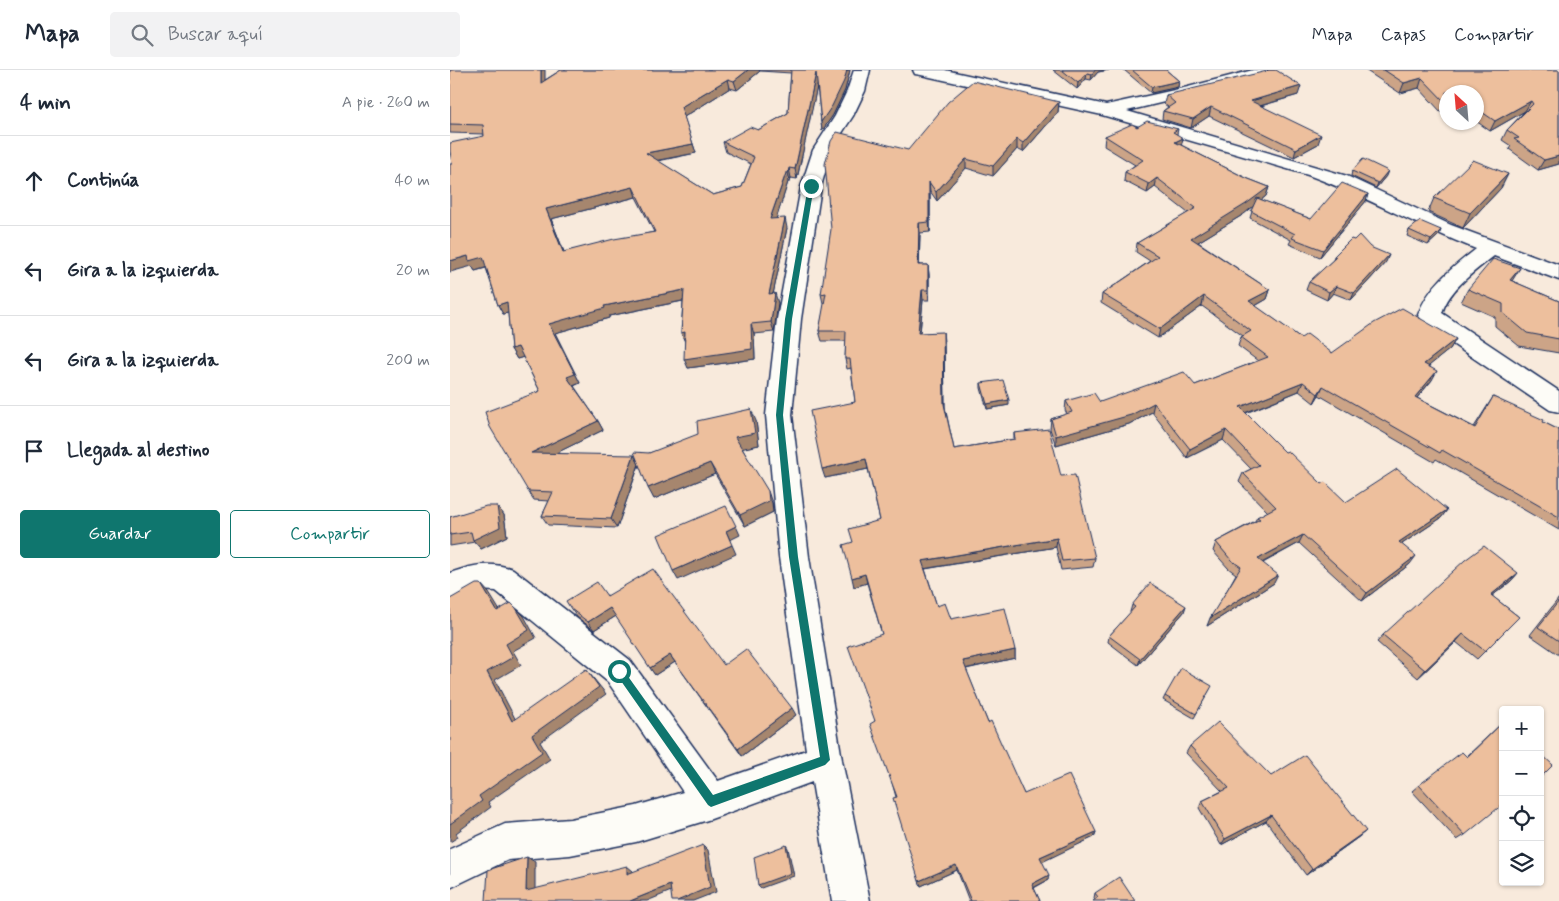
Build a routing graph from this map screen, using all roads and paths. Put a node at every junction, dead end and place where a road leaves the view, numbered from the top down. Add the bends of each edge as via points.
1 (862, 70) edge
2 (920, 70) edge
3 (1266, 70) edge
4 (1106, 110) junction
5 (1490, 248) junction
6 (1559, 273) edge
7 (1559, 402) edge
8 (450, 586) edge
9 (825, 760) junction
10 (711, 801) junction
11 (450, 869) edge
12 (851, 901) edge

1 - 9 street via 844,116 822,150 811,186 789,319 780,415 794,557
2 - 4 street
3 - 4 street via 1189,92
4 - 5 street via 1324,174
5 - 6 street
5 - 7 street via 1456,277 1431,306 1430,315
8 - 10 street via 476,577 502,578 619,671
9 - 10 street
9 - 12 street
10 - 11 street via 627,826 570,837 506,842

